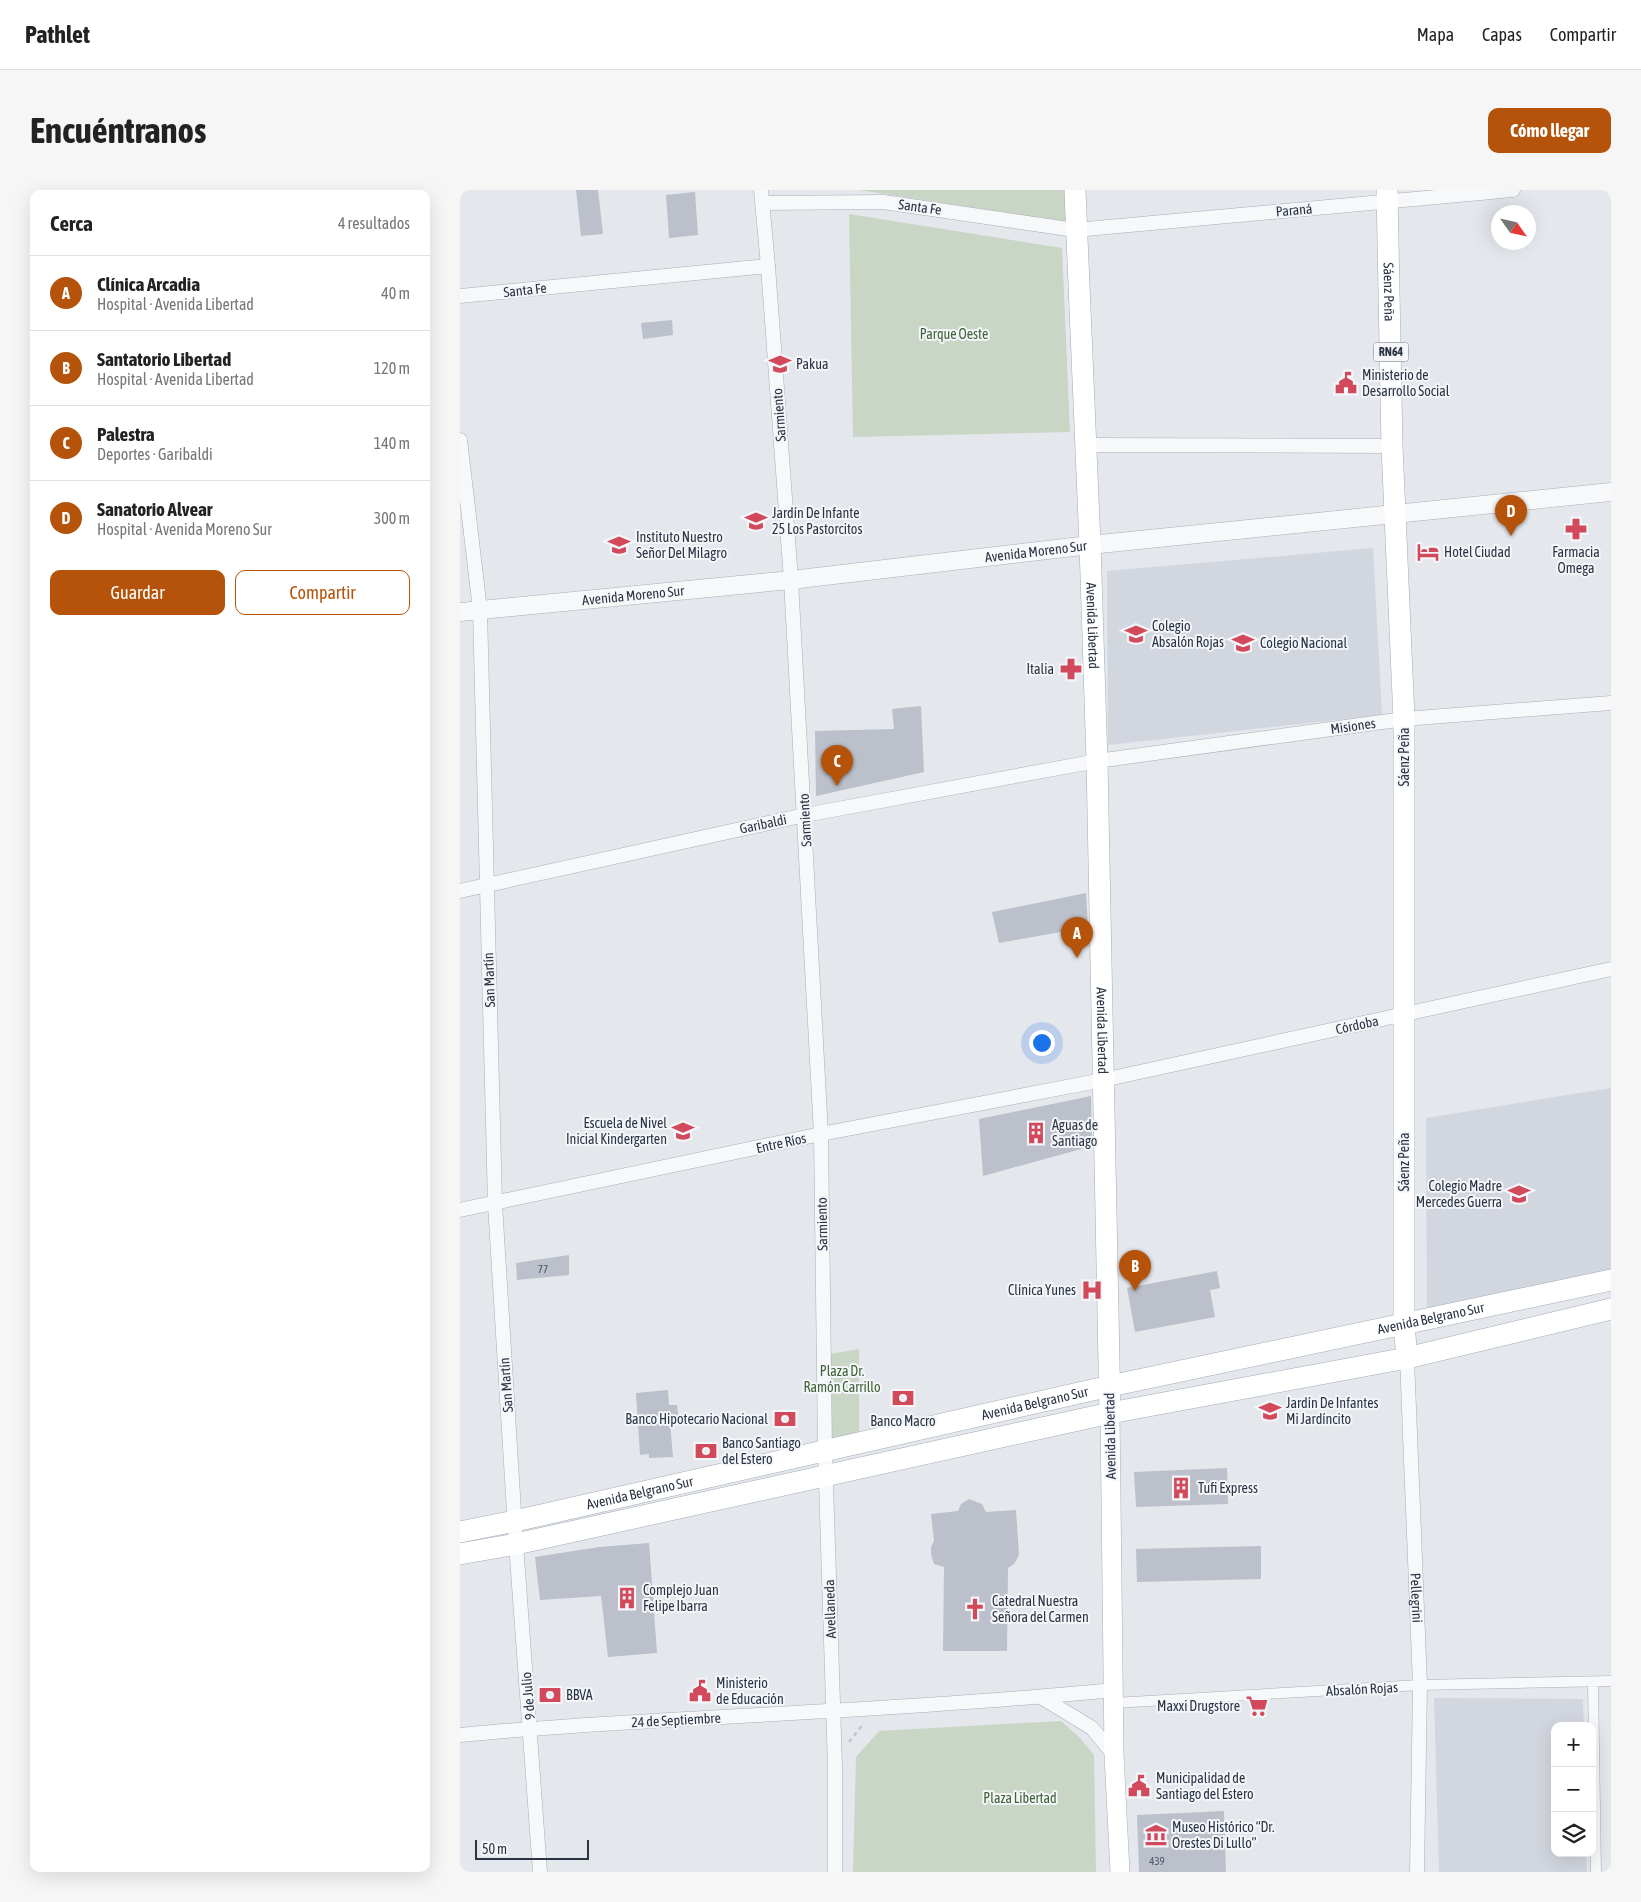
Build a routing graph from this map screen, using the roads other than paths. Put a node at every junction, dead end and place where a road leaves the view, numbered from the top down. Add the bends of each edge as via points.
1 (1074, 190) edge
2 (1513, 190) edge
3 (1387, 196) edge
4 (762, 197) edge
5 (1075, 230) junction
6 (768, 266) junction
7 (460, 296) edge
8 (460, 440) edge
9 (1086, 445) junction
10 (1392, 446) junction
11 (1611, 492) edge
12 (1395, 514) junction
13 (1090, 545) junction
14 (791, 580) junction
15 (480, 610) junction
16 (460, 612) edge
17 (1611, 703) edge
18 (1404, 719) junction
19 (1097, 761) junction
20 (805, 815) junction
21 (486, 884) junction
22 (460, 891) edge
23 (1611, 969) edge
24 (1404, 1014) junction
25 (1103, 1080) junction
26 (821, 1134) junction
27 (495, 1204) junction
28 (460, 1210) edge
29 (1611, 1280) edge
30 (1611, 1309) edge
31 (1404, 1325) junction
32 (1407, 1358) junction
33 (1110, 1386) junction
34 (1110, 1414) junction
35 (825, 1450) junction
36 (826, 1476) junction
37 (515, 1521) junction
38 (460, 1532) edge
39 (516, 1544) junction
40 (460, 1554) edge
41 (1611, 1681) edge
42 (1593, 1683) junction
43 (1420, 1685) junction
44 (1114, 1696) junction
45 (1041, 1697) junction
46 (833, 1711) junction
47 (531, 1728) junction
48 (460, 1736) edge
49 (1114, 1755) junction
50 (540, 1872) edge
51 (834, 1872) edge
52 (1120, 1872) edge
53 (1417, 1872) edge
54 (1596, 1872) edge

1 - 5 main road, Avenida Libertad
2 - 3 street, Paraná
3 - 5 street, Paraná
3 - 10 main road, Sáenz Peña / RN64
4 - 5 street, Santa Fe via 883,202
4 - 6 street, Sarmiento
5 - 9 main road, Avenida Libertad
6 - 7 street, Santa Fe
6 - 14 street, Sarmiento
8 - 15 street, San Martín
9 - 10 street
9 - 13 main road, Avenida Libertad
10 - 12 main road, Sáenz Peña / RN64
11 - 12 street, Avenida Moreno Sur
12 - 13 street, Avenida Moreno Sur
12 - 18 main road, Sáenz Peña
13 - 14 street, Avenida Moreno Sur
13 - 19 main road, Avenida Libertad
14 - 15 street, Avenida Moreno Sur
14 - 20 street, Sarmiento
15 - 16 street, Avenida Moreno Sur
15 - 21 street, San Martín
17 - 18 street, Misiones
18 - 19 street, Misiones
18 - 24 main road, Sáenz Peña
19 - 20 street, Garibaldi
19 - 25 main road, Avenida Libertad
20 - 21 street, Garibaldi
20 - 26 street, Sarmiento
21 - 22 street, Garibaldi
21 - 27 street, San Martín
23 - 24 street, Córdoba
24 - 25 street, Córdoba
24 - 31 main road, Sáenz Peña
25 - 26 street, Entre Ríos
25 - 33 main road, Avenida Libertad
26 - 27 street, Entre Ríos
26 - 35 street, Sarmiento
27 - 28 street, Entre Ríos
27 - 37 street, San Martín
29 - 31 main road, Avenida Belgrano Sur
30 - 32 main road, Avenida Belgrano Sur
31 - 32 main road, Pellegrini
31 - 33 main road, Avenida Belgrano Sur
32 - 34 main road, Avenida Belgrano Sur
32 - 43 street, Pellegrini
33 - 34 main road, Avenida Libertad
33 - 35 main road, Avenida Belgrano Sur
34 - 36 main road, Avenida Belgrano Sur
34 - 44 main road, Avenida Libertad
35 - 36 street, Avellaneda
35 - 37 main road, Avenida Belgrano Sur
36 - 39 main road, Avenida Belgrano Sur
36 - 46 street, Avellaneda
37 - 38 main road, Avenida Belgrano Sur
37 - 39 street, 9 de Julio
39 - 40 main road, Avenida Belgrano Sur
39 - 47 street, 9 de Julio
41 - 42 street, Absalón Rojas
42 - 43 street, Absalón Rojas
42 - 54 street
43 - 44 street, Absalón Rojas
43 - 53 street, Pellegrini
44 - 45 street, 24 de Septiembre
44 - 49 main road, Avenida Libertad
45 - 46 street, 24 de Septiembre
45 - 49 street via 1092,1728
46 - 47 street, 24 de Septiembre
46 - 51 street, Avellaneda
47 - 48 street, 24 de Septiembre
47 - 50 street, 9 de Julio
49 - 52 main road, Avenida Libertad

